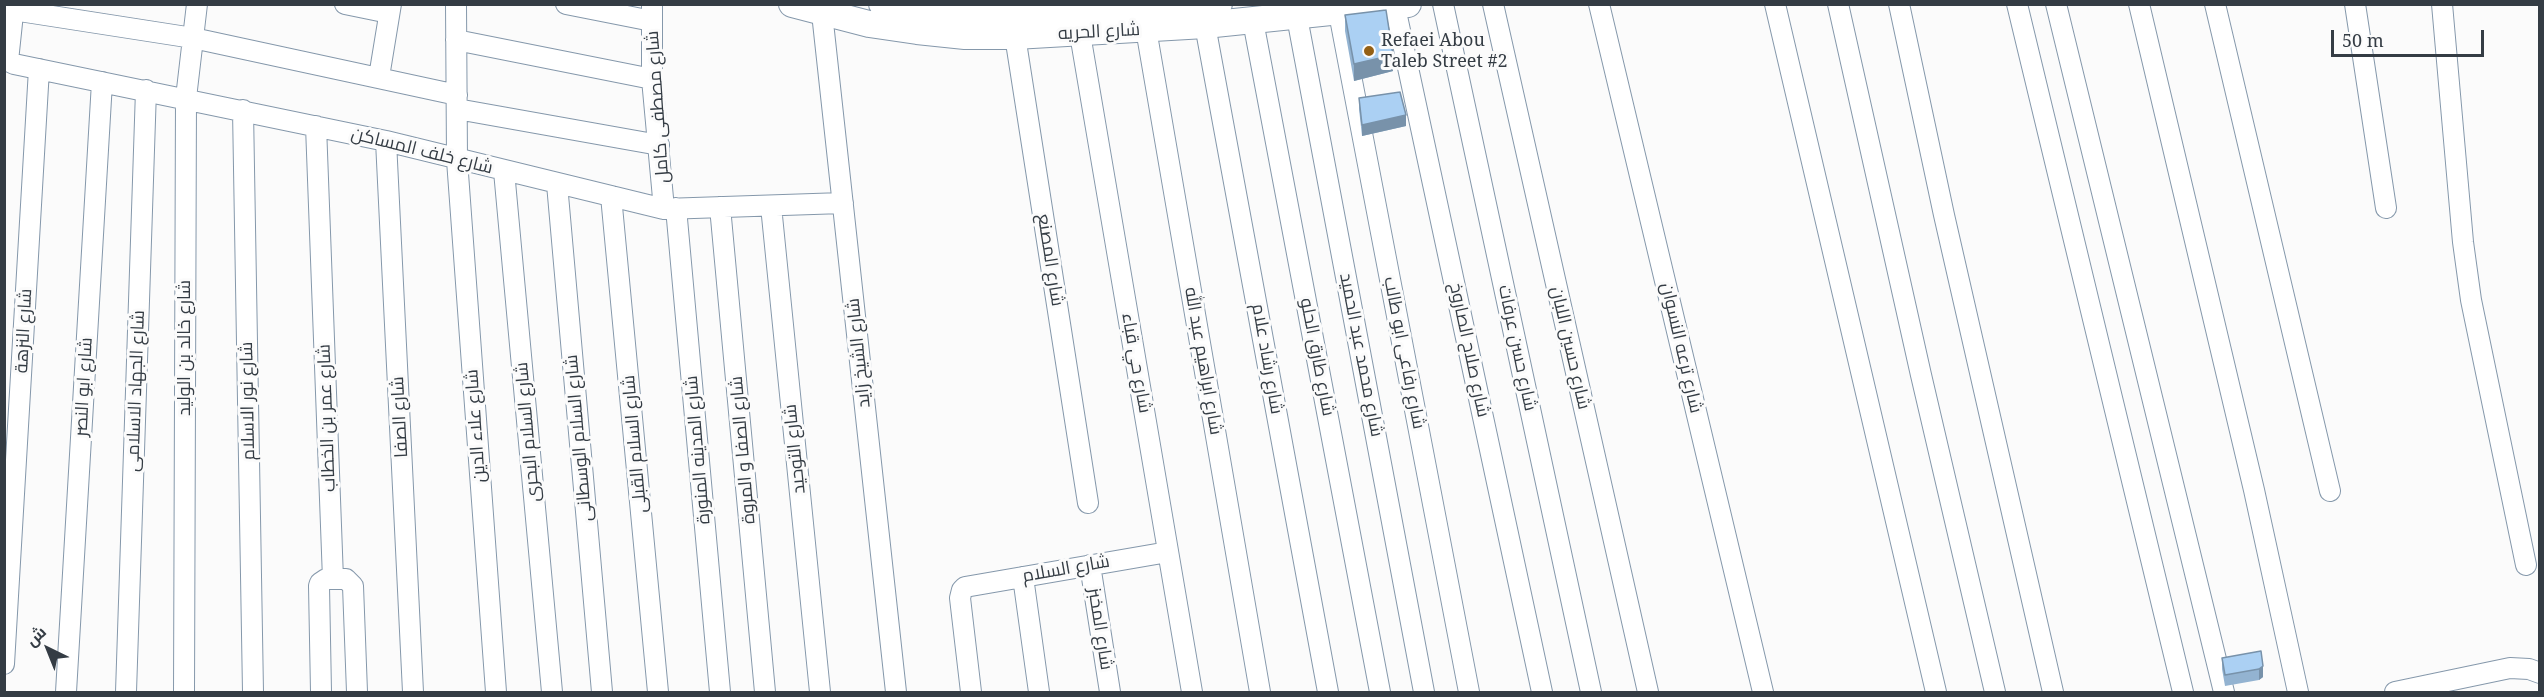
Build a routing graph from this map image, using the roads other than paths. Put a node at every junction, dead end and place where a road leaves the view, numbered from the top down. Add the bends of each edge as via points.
1 (196, 4) edge
2 (345, 4) edge
3 (456, 4) edge
4 (566, 4) edge
5 (792, 4) edge
6 (882, 4) edge
7 (1443, 4) edge
8 (1493, 4) edge
9 (1599, 4) edge
10 (1774, 4) edge
11 (1838, 4) edge
12 (1899, 4) edge
13 (2017, 4) edge
14 (2056, 4) edge
15 (2139, 4) edge
16 (2215, 4) edge
17 (2355, 4) edge
18 (2442, 4) edge
19 (1401, 6) edge
20 (14, 7) edge
21 (390, 9) edge
22 (822, 9) edge
23 (652, 13) edge
24 (1339, 13) junction
25 (1212, 15) edge
26 (1297, 17) junction
27 (1253, 21) junction
28 (1013, 27) junction
29 (1146, 29) junction
30 (1080, 34) junction
31 (193, 38) junction
32 (456, 40) junction
33 (6, 60) edge
34 (39, 69) junction
35 (379, 77) junction
36 (652, 79) junction
37 (102, 82) junction
38 (146, 90) junction
39 (186, 98) junction
40 (457, 102) junction
41 (243, 110) junction
42 (316, 126) junction
43 (386, 141) junction
44 (659, 145) junction
45 (457, 160) junction
46 (504, 171) junction
47 (557, 184) junction
48 (611, 196) junction
49 (843, 203) junction
50 (771, 206) junction
51 (720, 207) junction
52 (2386, 208) dead end
53 (670, 209) junction
54 (2330, 491) dead end
55 (1088, 503) dead end
56 (1168, 552) junction
57 (2526, 564) dead end
58 (1090, 565) junction
59 (1023, 577) junction
60 (333, 579) junction
61 (4, 664) edge
62 (2540, 673) edge
63 (66, 693) edge
64 (126, 693) edge
65 (184, 693) edge
66 (253, 693) edge
67 (321, 693) edge
68 (357, 693) edge
69 (413, 693) edge
70 (496, 693) edge
71 (552, 693) edge
72 (602, 693) edge
73 (658, 693) edge
74 (720, 693) edge
75 (765, 693) edge
76 (820, 693) edge
77 (897, 693) edge
78 (971, 693) edge
79 (1039, 693) edge
80 (1110, 693) edge
81 (1192, 693) edge
82 (1260, 693) edge
83 (1328, 693) edge
84 (1380, 693) edge
85 (1424, 693) edge
86 (1469, 693) edge
87 (1542, 693) edge
88 (1591, 693) edge
89 (1648, 693) edge
90 (1763, 693) edge
91 (1936, 693) edge
92 (1995, 693) edge
93 (2053, 693) edge
94 (2183, 693) edge
95 (2224, 693) edge
96 (2298, 693) edge
97 (2395, 693) edge

1 - 31 street, شارع خالد بن الوليد
2 - 21 street
3 - 32 street, شارع علاء الدين
4 - 23 street
5 - 22 main road, شارع الحريه
6 - 28 main road, شارع الحريه
7 - 88 street, شارع حسن عرفات
8 - 89 street, شارع حسين اللبان
9 - 90 street, شارع ترعه النسوان
10 - 91 street
11 - 92 street
12 - 93 street
13 - 94 street
14 - 95 street
15 - 96 street
16 - 54 street
17 - 52 street
18 - 57 street via 2471,300
19 - 24 main road, شارع الحريه
19 - 87 street, شارع صلاح الصاروخ
20 - 31 street
20 - 33 street
21 - 35 street
22 - 28 main road, شارع الحريه via 869,24 965,36
22 - 49 street, شارع الشيخ زايد
23 - 36 street, شارع مصطفى كامل
24 - 26 main road, شارع الحريه
24 - 86 street, شارع رفاعى ابو طالب
25 - 27 main road, شارع الحريه
25 - 28 main road, شارع الحريه
25 - 29 main road, شارع الحريه
25 - 83 street, شارع رشاد علام
26 - 27 main road, شارع الحريه
26 - 85 street, شارع محمد عبد الحميد
27 - 84 street, شارع طارق الحلو
28 - 30 main road, شارع الحريه
28 - 55 street, شارع المصنع
29 - 30 main road, شارع الحريه
29 - 82 street, شارع ابراهيم عبد الله
30 - 56 street, شارع حي قباء
31 - 35 street
31 - 39 street, شارع خالد بن الوليد
32 - 36 street
32 - 40 street, شارع علاء الدين
33 - 34 street, شارع خلف المساكن
34 - 37 street, شارع خلف المساكن
34 - 61 street, شارع النزهة
35 - 40 street
36 - 44 street, شارع مصطفى كامل
37 - 38 street, شارع خلف المساكن
37 - 63 street, شارع ابو النصر
38 - 39 street, شارع خلف المساكن
38 - 64 street, شارع الجهاد الاسلامى
39 - 41 street, شارع خلف المساكن
39 - 65 street, شارع خالد بن الوليد
40 - 44 street
40 - 45 street, شارع علاء الدين
41 - 42 street, شارع خلف المساكن
41 - 66 street, شارع نور الاسلام
42 - 43 street, شارع خلف المساكن
42 - 60 street, شارع عمر بن الخطاب
43 - 45 street, شارع خلف المساكن
43 - 69 street, شارع الصفا
44 - 53 street, شارع مصطفى كامل
45 - 46 street, شارع خلف المساكن
45 - 70 street, شارع علاء الدين
46 - 47 street, شارع خلف المساكن
46 - 71 street, شارع السلام البحرى
47 - 48 street, شارع خلف المساكن
47 - 72 street, شارع السلام الوسطانى
48 - 53 street, شارع خلف المساكن
48 - 73 street, شارع السلام القبلى
49 - 50 street, شارع خلف المساكن
49 - 77 street, شارع الشيخ زايد
50 - 51 street, شارع خلف المساكن
50 - 76 street, شارع التوحيد
51 - 53 street, شارع خلف المساكن
51 - 75 street, شارع الصفا و المروة
53 - 74 street, شارع المدينه المنورة
56 - 58 street, شارع السلام
56 - 81 street, شارع حي قباء
58 - 59 street, شارع السلام
58 - 80 street, شارع المخبز
59 - 78 street, شارع السلام via 962,590
59 - 79 street
60 - 67 street via 322,580 319,586
60 - 68 street via 346,579 353,586
62 - 97 street via 2510,668

